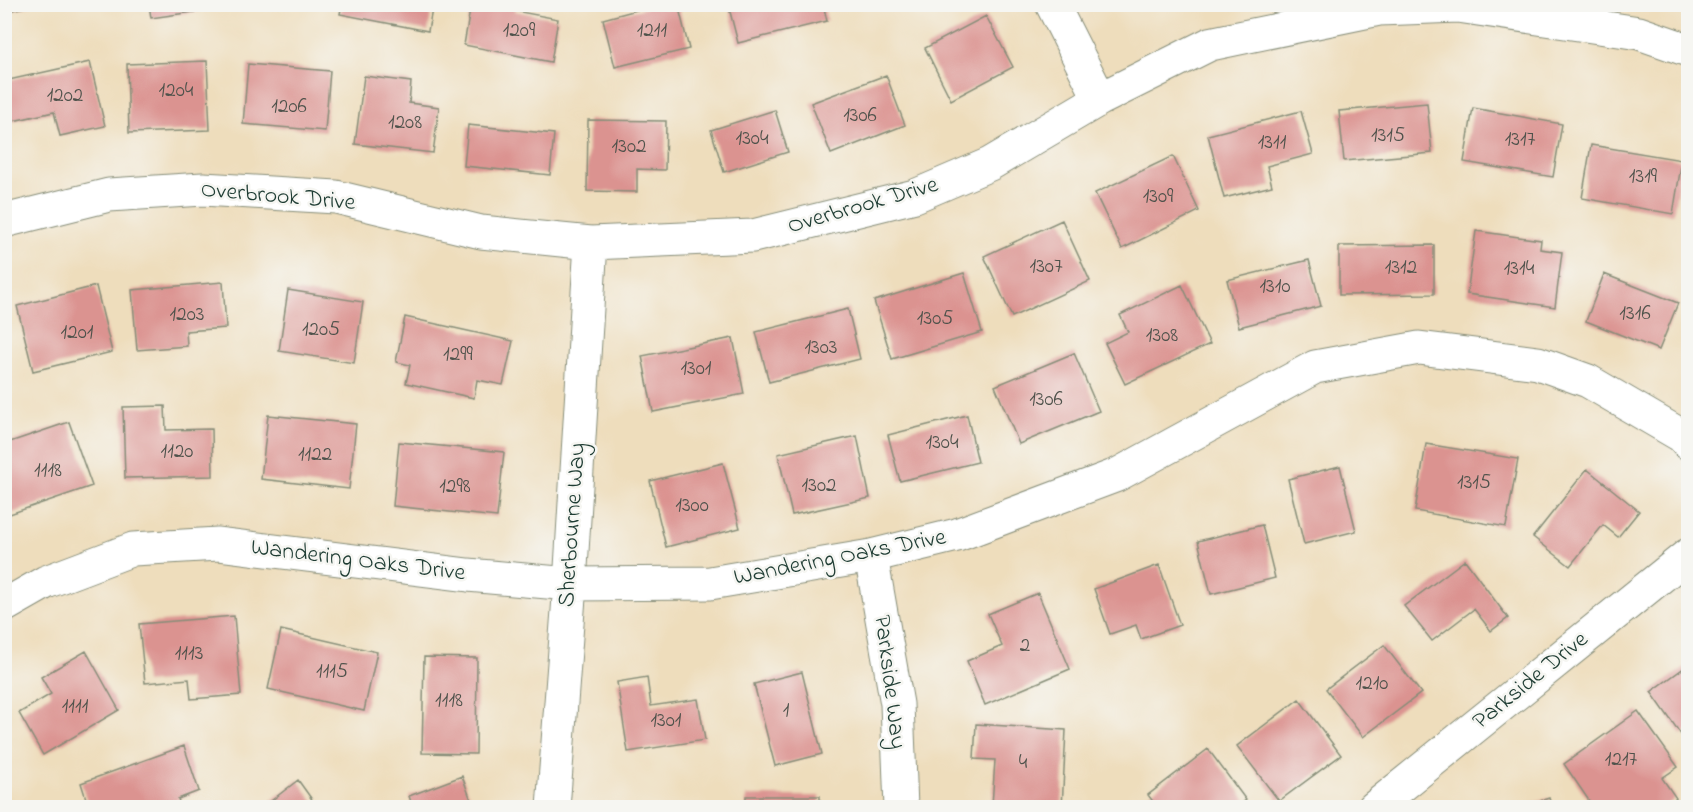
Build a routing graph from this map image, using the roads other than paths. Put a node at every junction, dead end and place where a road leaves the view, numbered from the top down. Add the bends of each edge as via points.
1 (1052, 4) edge
2 (1689, 50) edge
3 (1100, 99) junction
4 (4, 221) edge
5 (591, 243) junction
6 (1689, 443) edge
7 (1689, 555) edge
8 (871, 556) junction
9 (570, 584) junction
10 (4, 606) edge
11 (553, 807) edge
12 (901, 807) edge
13 (1374, 807) edge

1 - 3 street
2 - 3 street, Overbrook Drive via 1639,33 1458,6 1379,9 1210,44
3 - 5 street, Overbrook Drive via 990,164 915,196 753,236
4 - 5 street, Overbrook Drive via 109,195 203,189 336,197 481,232
5 - 9 street, Sherbourne Way
6 - 8 street, Wandering Oaks Drive via 1588,381 1548,366 1419,348 1314,367 1117,475 957,535
7 - 13 street, Parkside Drive
8 - 9 street, Wandering Oaks Drive via 710,583
8 - 12 street, Parkside Way via 897,704
9 - 10 street, Wandering Oaks Drive via 218,544 133,549 46,582
9 - 11 street, Sherbourne Way

